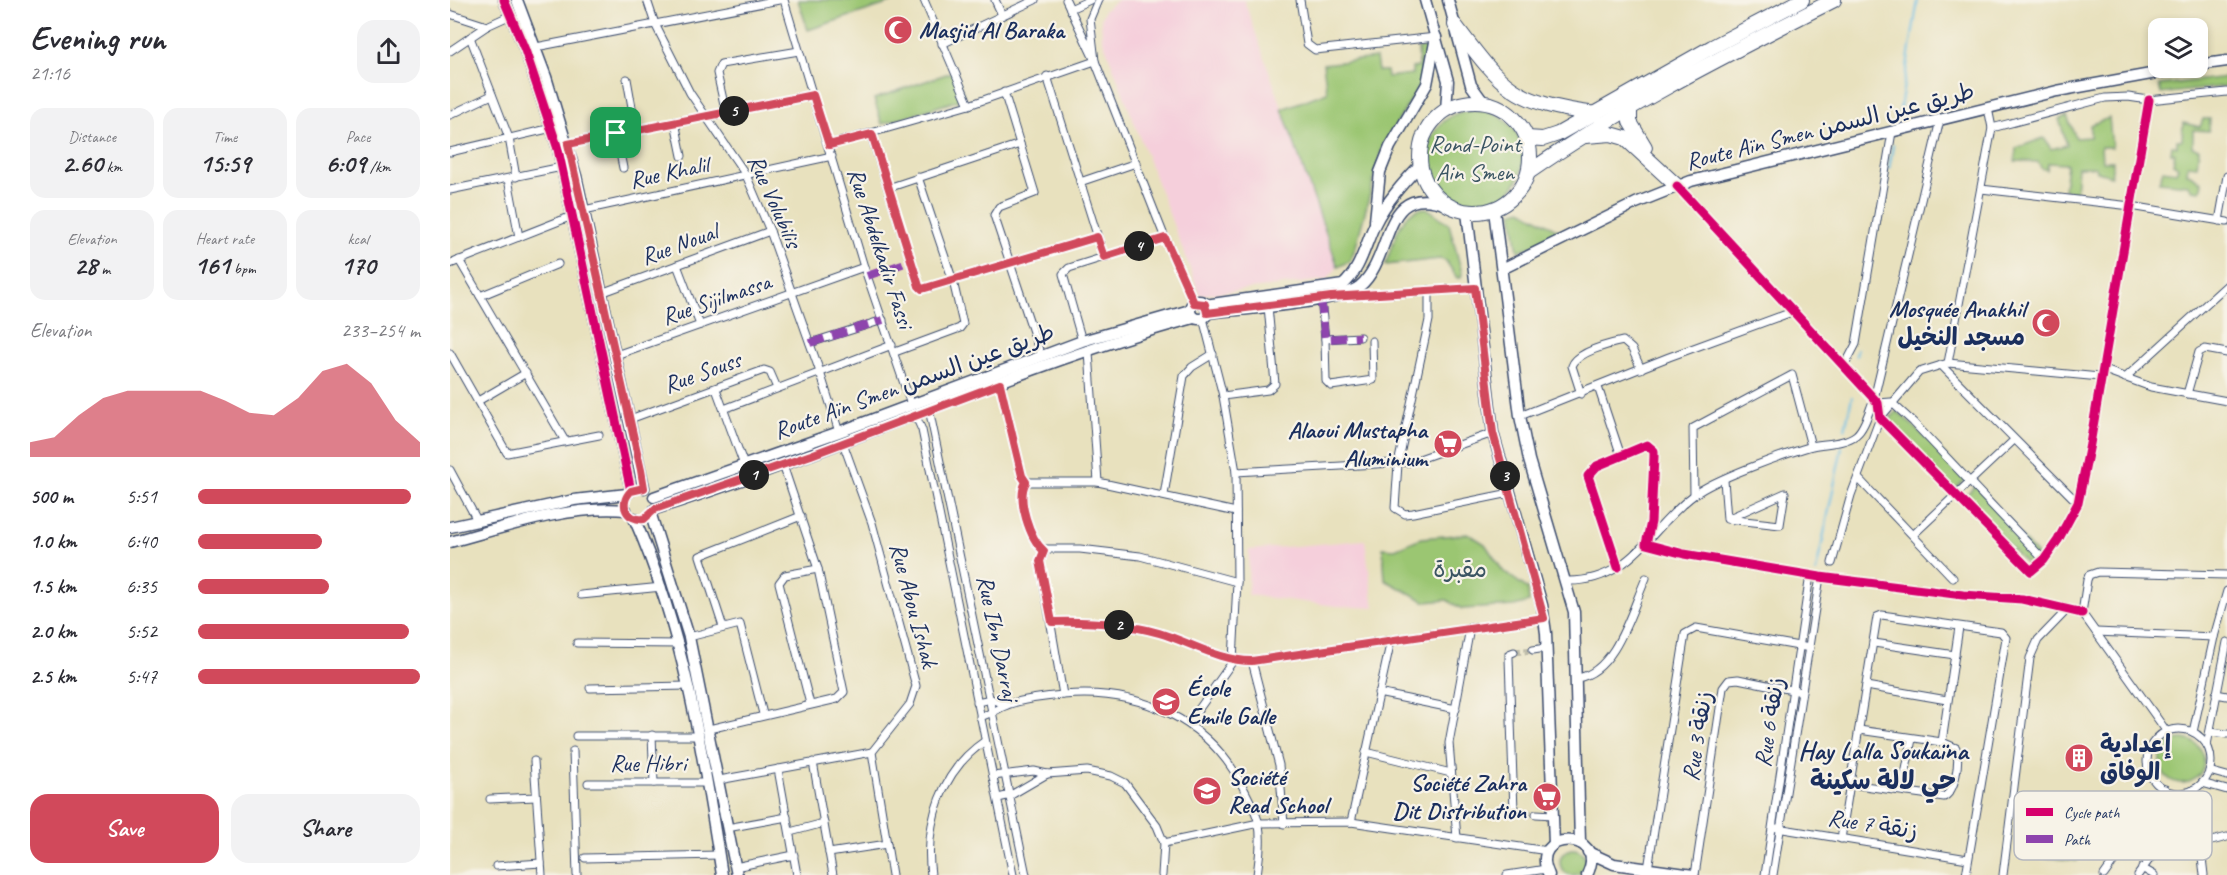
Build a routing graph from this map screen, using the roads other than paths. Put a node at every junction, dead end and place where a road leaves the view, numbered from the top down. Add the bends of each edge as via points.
1 (504, 0) edge
2 (517, 0) edge
3 (647, 0) edge
4 (779, 0) edge
5 (784, 0) edge
6 (924, 0) edge
7 (995, 0) edge
8 (1035, 0) edge
9 (1066, 0) edge
10 (1090, 0) edge
11 (1098, 0) edge
12 (1300, 0) edge
13 (1425, 0) edge
14 (1448, 0) edge
15 (1802, 0) edge
16 (1834, 0) edge
17 (1070, 9) junction
18 (450, 14) edge
19 (510, 15) junction
20 (1002, 15) junction
21 (654, 24) junction
22 (1455, 25) junction
23 (487, 26) junction
24 (470, 37) junction
25 (1436, 37) junction
26 (942, 45) junction
27 (536, 47) junction
28 (450, 51) edge
29 (799, 51) junction
30 (1095, 61) junction
31 (2227, 61) edge
32 (2208, 64) edge
33 (2148, 74) edge
34 (1047, 76) junction
35 (627, 79) dead end
36 (1004, 92) junction
37 (2227, 92) edge
38 (492, 95) junction
39 (813, 95) junction
40 (2149, 100) junction
41 (1484, 103) junction
42 (969, 105) junction
43 (1988, 108) junction
44 (1630, 109) junction
45 (1446, 110) junction
46 (726, 113) junction
47 (1596, 114) junction
48 (450, 115) edge
49 (704, 116) junction
50 (1940, 120) junction
51 (675, 122) junction
52 (552, 128) junction
53 (1992, 128) junction
54 (636, 129) junction
55 (1892, 132) junction
56 (616, 133) junction
57 (872, 134) junction
58 (1581, 136) junction
59 (509, 138) junction
60 (1527, 138) junction
61 (568, 144) junction
62 (1020, 144) junction
63 (829, 145) junction
64 (450, 152) edge
65 (681, 156) dead end
66 (832, 156) junction
67 (1136, 163) junction
68 (1420, 165) junction
69 (562, 167) junction
70 (623, 168) dead end
71 (1528, 172) junction
72 (746, 175) junction
73 (2227, 176) edge
74 (918, 177) junction
75 (512, 178) junction
76 (1080, 182) junction
77 (1677, 186) junction
78 (888, 188) junction
79 (1981, 189) junction
80 (450, 190) edge
81 (1447, 206) junction
82 (2131, 206) junction
83 (584, 210) junction
84 (1494, 210) junction
85 (1467, 212) junction
86 (572, 216) junction
87 (2219, 220) junction
88 (2227, 222) edge
89 (1375, 225) junction
90 (770, 231) junction
91 (519, 237) junction
92 (1097, 237) junction
93 (1165, 238) junction
94 (1104, 257) junction
95 (459, 260) junction
96 (450, 264) edge
97 (558, 264) dead end
98 (1010, 264) junction
99 (677, 265) junction
100 (864, 267) junction
101 (1502, 269) junction
102 (953, 281) junction
103 (2227, 285) edge
104 (1475, 288) junction
105 (1429, 290) junction
106 (601, 293) junction
107 (792, 293) junction
108 (480, 296) junction
109 (1326, 298) junction
110 (1268, 306) junction
111 (1199, 311) junction
112 (1792, 312) junction
113 (883, 320) junction
114 (700, 325) junction
115 (1360, 337) dead end
116 (1325, 339) junction
117 (1082, 341) junction
118 (1372, 341) dead end
119 (810, 344) junction
120 (893, 349) junction
121 (1089, 352) junction
122 (450, 353) edge
123 (2227, 353) edge
124 (1213, 354) junction
125 (616, 355) junction
126 (1041, 356) junction
127 (1944, 364) junction
128 (1844, 367) junction
129 (1641, 369) junction
130 (820, 372) junction
131 (526, 373) junction
132 (2101, 373) junction
133 (2125, 378) junction
134 (1000, 384) junction
135 (1598, 387) junction
136 (777, 388) junction
137 (716, 389) junction
138 (1581, 394) junction
139 (2187, 394) junction
140 (1224, 396) junction
141 (477, 401) junction
142 (1876, 401) junction
143 (2227, 401) edge
144 (1891, 402) junction
145 (724, 409) junction
146 (929, 409) junction
147 (911, 410) junction
148 (1520, 416) junction
149 (1880, 418) junction
150 (630, 419) junction
151 (839, 432) junction
152 (1493, 433) junction
153 (599, 435) dead end
154 (2014, 440) junction
155 (565, 441) junction
156 (843, 443) junction
157 (1811, 447) junction
158 (1621, 456) junction
159 (1398, 464) junction
160 (744, 465) junction
161 (783, 465) junction
162 (450, 470) edge
163 (943, 470) junction
164 (1236, 472) junction
165 (931, 473) junction
166 (1858, 478) junction
167 (1724, 480) junction
168 (1970, 480) junction
169 (1027, 482) junction
170 (1098, 482) junction
171 (644, 488) junction
172 (629, 493) junction
173 (1510, 493) junction
174 (1956, 494) junction
175 (1164, 495) junction
176 (1694, 495) junction
177 (654, 497) junction
178 (2078, 503) junction
179 (653, 512) junction
180 (1236, 512) junction
181 (630, 514) junction
182 (801, 516) junction
183 (1727, 519) junction
184 (477, 520) junction
185 (450, 527) edge
186 (1913, 535) junction
187 (450, 542) edge
188 (1646, 544) junction
189 (1044, 551) junction
190 (2044, 560) junction
191 (1832, 563) dead end
192 (1618, 567) junction
193 (818, 569) junction
194 (1810, 575) junction
195 (2227, 575) edge
196 (1821, 577) junction
197 (1646, 578) dead end
198 (1953, 578) dead end
199 (1566, 581) junction
200 (1237, 582) junction
201 (662, 586) junction
202 (2227, 591) edge
203 (581, 595) dead end
204 (969, 595) junction
205 (955, 598) junction
206 (2225, 607) edge
207 (2066, 611) junction
208 (2082, 613) junction
209 (1544, 618) junction
210 (1052, 622) junction
211 (723, 627) junction
212 (1959, 627) junction
213 (1470, 628) junction
214 (2096, 632) junction
215 (689, 637) junction
216 (2214, 637) junction
217 (1391, 640) junction
218 (2227, 642) edge
219 (577, 643) dead end
220 (1874, 643) junction
221 (679, 644) junction
222 (1801, 646) junction
223 (1546, 648) junction
224 (1810, 648) junction
225 (1533, 650) tunnel mouth
226 (1514, 652) dead end
227 (1955, 655) junction
228 (2225, 658) edge
229 (1233, 661) junction
230 (1252, 661) junction
231 (1577, 678) junction
232 (688, 686) junction
233 (1866, 686) junction
234 (590, 688) dead end
235 (1793, 690) junction
236 (1803, 692) junction
237 (1378, 693) junction
238 (2217, 694) junction
239 (1063, 695) junction
240 (2227, 696) edge
241 (991, 699) junction
242 (1947, 700) junction
243 (977, 702) junction
244 (810, 704) junction
245 (1006, 705) junction
246 (1456, 709) junction
247 (994, 713) junction
248 (763, 714) junction
249 (980, 717) junction
250 (1189, 723) junction
251 (709, 729) junction
252 (1859, 730) junction
253 (2167, 732) junction
254 (2193, 732) junction
255 (2210, 732) junction
256 (2227, 734) edge
257 (652, 735) junction
258 (576, 736) dead end
259 (698, 736) junction
260 (1911, 739) junction
261 (985, 741) junction
262 (1942, 742) junction
263 (2207, 746) junction
264 (573, 751) dead end
265 (872, 752) junction
266 (1366, 752) junction
267 (534, 761) dead end
268 (813, 762) junction
269 (778, 769) junction
270 (2209, 771) junction
271 (1451, 773) junction
272 (1006, 774) junction
273 (1047, 774) junction
274 (993, 776) junction
275 (2227, 776) edge
276 (719, 780) junction
277 (588, 783) dead end
278 (654, 783) junction
279 (707, 783) junction
280 (2202, 783) junction
281 (1850, 784) junction
282 (2165, 789) joint
283 (2194, 789) joint
284 (1902, 790) junction
285 (2227, 790) edge
286 (2175, 791) edge
287 (2185, 791) edge
288 (1011, 795) junction
289 (536, 797) junction
290 (998, 798) junction
291 (490, 799) dead end
292 (1514, 812) dead end
293 (1536, 814) tunnel mouth
294 (1553, 815) junction
295 (787, 817) junction
296 (1351, 822) junction
297 (1259, 823) junction
298 (824, 824) junction
299 (1284, 824) junction
300 (727, 828) junction
301 (1775, 828) junction
302 (790, 832) junction
303 (2227, 837) edge
304 (1457, 838) junction
305 (1841, 839) junction
306 (2212, 841) edge
307 (1164, 843) junction
308 (1580, 843) junction
309 (887, 844) junction
310 (1551, 848) junction
311 (1588, 852) junction
312 (829, 853) junction
313 (719, 855) junction
314 (794, 855) junction
315 (585, 858) dead end
316 (1968, 860) junction
317 (2115, 860) edge
318 (2148, 860) edge
319 (2202, 860) edge
320 (541, 863) junction
321 (1614, 864) junction
322 (496, 866) dead end
323 (2142, 868) junction
324 (1648, 869) junction
325 (736, 871) edge
326 (1541, 872) edge
327 (542, 875) edge
328 (577, 875) edge
329 (722, 875) edge
330 (797, 875) edge
331 (833, 875) edge
332 (892, 875) edge
333 (930, 875) edge
334 (1013, 875) edge
335 (1026, 875) edge
336 (1162, 875) edge
337 (1257, 875) edge
338 (1508, 875) edge
339 (1587, 875) edge
340 (1694, 875) edge
341 (1765, 875) edge
342 (1773, 875) edge
343 (1966, 875) edge
344 (2003, 875) edge
345 (2104, 875) edge
346 (2138, 875) edge
347 (2154, 875) edge
348 (2204, 875) edge

1 - 19 main road
2 - 27 main road
3 - 21 street, Rue Volubilis
4 - 21 street
5 - 29 street, Rue Abdelkadir Fassi
6 - 26 street
7 - 20 street
8 - 20 street
9 - 17 street
10 - 17 street
11 - 30 street via 1090,19
12 - 25 street via 1307,44 1316,50
13 - 25 main road
14 - 22 main road
15 - 47 highway
16 - 44 highway
17 - 30 street
18 - 23 street
19 - 23 street
19 - 52 main road
20 - 26 street
21 - 27 street
21 - 49 street, Rue Volubilis
22 - 41 main road via 1471,85
22 - 47 highway via 1494,76 1514,92 1539,104
23 - 24 street
24 - 28 street
24 - 38 street
25 - 45 main road via 1448,81
25 - 89 main road via 1427,84 1380,172
26 - 42 street
27 - 61 main road
29 - 39 street, Rue Abdelkadir Fassi
29 - 46 street via 721,64 717,73
30 - 34 street
30 - 67 street
31 - 32 main road
33 - 43 main road, Route Aïn Smen طريق عين السمن
34 - 36 street
34 - 76 street
35 - 54 street
36 - 42 street
36 - 62 street
37 - 40 street
38 - 48 street
38 - 59 street
39 - 46 street
39 - 63 street, Rue Abdelkadir Fassi
40 - 53 street via 2104,98
40 - 82 street
41 - 45 highway via 1466,103
41 - 60 highway via 1510,114
42 - 57 street
43 - 50 main road, Route Aïn Smen طريق عين السمن
43 - 53 street
44 - 58 highway
44 - 77 highway via 1630,122 1637,138
45 - 68 highway via 1426,131
46 - 49 street
47 - 60 highway via 1551,137
49 - 51 street
49 - 72 street, Rue Volubilis
50 - 55 main road, Route Aïn Smen طريق عين السمن
50 - 142 street
51 - 54 street
51 - 65 street
52 - 59 street
52 - 69 main road
53 - 79 street
54 - 56 street
55 - 77 main road, Route Aïn Smen طريق عين السمن
55 - 128 street via 1856,344
56 - 61 street
56 - 70 street
57 - 63 street
57 - 78 street
58 - 71 highway
58 - 77 highway via 1611,134 1625,138
59 - 64 street
59 - 75 street
60 - 71 highway
61 - 83 main road
62 - 74 street
62 - 98 street via 1035,193 999,207 994,213
63 - 66 street, Rue Abdelkadir Fassi
66 - 72 street, Rue Khalil
66 - 100 street, Rue Abdelkadir Fassi
67 - 76 street
67 - 93 street
68 - 81 highway via 1430,189
68 - 89 main road
69 - 75 street
69 - 86 main road
71 - 84 highway via 1517,193
72 - 83 street, Rue Khalil
72 - 90 street, Rue Volubilis
73 - 87 street
74 - 78 street
74 - 102 street
75 - 80 street
75 - 91 street
76 - 92 street
77 - 101 main road, Route Aïn Smen طريق عين السمن
77 - 112 street
78 - 102 street via 919,286 925,289
79 - 82 street
79 - 127 street
81 - 85 highway
81 - 109 main road via 1425,199 1405,206 1397,213 1377,263 1363,284 1353,292
82 - 87 street
82 - 132 street
83 - 106 main road
84 - 85 highway
84 - 101 main road
85 - 104 main road
86 - 91 street
86 - 172 main road
87 - 88 street
89 - 111 main road via 1355,272 1343,285
90 - 99 street, Rue Noual
90 - 107 street, Rue Volubilis
91 - 95 street
92 - 94 street
92 - 98 street
93 - 94 street
93 - 111 street
94 - 117 street via 1069,268 1063,274
95 - 96 street
95 - 108 street
97 - 108 street
98 - 102 street
98 - 126 street
99 - 106 street, Rue Noual
99 - 114 street
100 - 107 street, Rue Sijilmassa
100 - 113 street, Rue Abdelkadir Fassi
101 - 148 main road
102 - 120 street, Rue Souss via 963,320 960,328
103 - 133 street
104 - 105 street
104 - 152 main road
105 - 109 street
105 - 159 street via 1429,320
106 - 125 main road
107 - 114 street, Rue Sijilmassa
107 - 119 street, Rue Volubilis
108 - 131 street
109 - 110 main road
109 - 116 street
110 - 111 main road
110 - 140 street via 1275,384 1268,390
111 - 117 main road, Route Aïn Smen طريق عين السمن
111 - 121 main road, Route Aïn Smen طريق عين السمن
111 - 124 street
112 - 128 street
112 - 129 street
113 - 119 street
113 - 120 street, Rue Abdelkadir Fassi
114 - 125 street, Rue Sijilmassa
115 - 116 street
116 - 118 street via 1326,381 1331,386 1373,380
117 - 126 main road, Route Aïn Smen طريق عين السمن
119 - 130 street, Rue Volubilis
120 - 130 street, Rue Souss
120 - 147 street, Rue Abdelkadir Fassi
121 - 134 main road, Route Aïn Smen طريق عين السمن
121 - 170 street
122 - 141 street
123 - 139 street via 2205,349 2199,352
124 - 140 street
124 - 175 street via 1184,376
125 - 150 main road
126 - 147 main road, Route Aïn Smen طريق عين السمن
127 - 132 street
127 - 144 street via 1919,372
127 - 154 street
128 - 142 street
129 - 135 street
129 - 138 street via 1632,348 1623,341 1587,354 1572,366
130 - 136 street, Rue Souss
130 - 151 street, Rue Volubilis
131 - 141 street
131 - 155 street
132 - 133 street
132 - 178 street
133 - 139 street
134 - 146 main road, Route Aïn Smen طريق عين السمن
134 - 169 street via 1022,476
135 - 138 street
135 - 158 street
136 - 137 street, Rue Souss via 766,370
136 - 145 street, Rue Souss
137 - 145 street
137 - 150 street, Rue Souss
138 - 148 street
139 - 143 street
140 - 164 street
141 - 155 street via 507,453
142 - 144 street
142 - 149 street
142 - 157 street via 1856,435
144 - 149 street
144 - 168 street
145 - 160 street
146 - 147 main road, Route Aïn Smen طريق عين السمن
146 - 163 street, Rue Ibn Darraj
147 - 151 main road, Route Aïn Smen طريق عين السمن
147 - 156 main road, Route Aïn Smen طريق عين السمن
147 - 165 street, Rue Ibn Darraj via 922,430
148 - 199 main road via 1529,460
149 - 166 street
149 - 174 street
150 - 171 main road
151 - 160 main road, Route Aïn Smen طريق عين السمن
152 - 159 street
152 - 173 main road
153 - 155 street
154 - 168 street
154 - 178 street
156 - 161 main road, Route Aïn Smen طريق عين السمن
156 - 265 street, Rue Abou Ishak via 872,523 916,686 910,704
157 - 167 street
157 - 176 street via 1792,375 1693,428
158 - 188 street via 1647,446 1654,451 1651,522
158 - 192 street via 1592,469 1588,476
159 - 164 street
159 - 173 street via 1395,504 1405,514
160 - 177 main road, Route Aïn Smen طريق عين السمن
161 - 179 main road, Route Aïn Smen طريق عين السمن
161 - 182 street
162 - 184 street
163 - 165 street
163 - 204 street, Rue Ibn Darraj
164 - 180 street
165 - 205 street, Rue Ibn Darraj
166 - 186 street
166 - 191 street
167 - 176 street
167 - 183 street
168 - 174 street
168 - 190 street
169 - 170 street
169 - 189 street via 1022,488 1031,538
170 - 175 street
171 - 172 main road
171 - 177 main road
172 - 181 main road via 624,501
172 - 184 main road
173 - 209 main road
174 - 186 street
174 - 190 street via 2028,569 2033,570
175 - 180 street
176 - 188 street
177 - 179 main road
178 - 190 street
179 - 181 main road via 643,519
179 - 215 main road
180 - 200 street
181 - 187 main road via 597,510 549,517
181 - 201 main road
182 - 193 street
182 - 211 street via 700,555
183 - 183 street via 1780,525 1785,493 1756,506
184 - 185 main road
186 - 198 street
188 - 192 street
188 - 194 street
189 - 200 street via 1052,548 1140,556
189 - 210 street via 1040,561
192 - 199 street via 1598,578
193 - 244 street via 844,687 840,698
193 - 244 street via 785,575 779,583
194 - 196 street
194 - 222 street, Rue 6 زنقة
195 - 208 street via 2098,572 2088,578
196 - 207 street via 2022,599
196 - 224 street, Rue 6 زنقة
197 - 231 street via 1607,661 1589,676
199 - 231 main road via 1574,612
200 - 229 street
201 - 203 street
201 - 221 main road
202 - 206 street
204 - 205 street
204 - 241 street, Rue Ibn Darraj
205 - 243 street, Rue Ibn Darraj
206 - 216 street
207 - 208 street
207 - 344 street via 2038,640 2030,658
208 - 214 street
209 - 213 street
209 - 223 main road
210 - 229 street via 1136,627
210 - 239 street
211 - 215 street
211 - 248 street via 736,623 741,626
212 - 220 street via 1879,615
212 - 227 street
212 - 316 street via 2001,632 2006,638
213 - 217 street
213 - 246 street
214 - 216 street
214 - 253 street
215 - 251 main road
216 - 254 street
217 - 230 street
217 - 237 street
218 - 228 street
219 - 221 street
220 - 227 street
220 - 233 street
221 - 232 main road
222 - 224 street
222 - 235 street, Rue 6 زنقة
222 - 324 street via 1696,628 1685,634
223 - 225 street
223 - 294 main road
224 - 236 street, Rue 6 زنقة
226 - 292 street via 1509,656
227 - 242 street
228 - 238 street
229 - 230 street
229 - 250 street
230 - 299 street via 1279,765
231 - 308 main road
232 - 234 street
232 - 259 main road
233 - 242 street
233 - 252 street
235 - 236 street, Rue 3 زنقة
235 - 301 street, Rue 6 زنقة
235 - 340 street, Rue 3 زنقة via 1738,679 1729,680 1723,687
236 - 301 street, Rue 6 زنقة
237 - 246 street
237 - 266 street
238 - 240 street
238 - 255 street
239 - 245 street
239 - 250 street via 1113,695 1140,700
241 - 243 street
241 - 245 street
241 - 247 street, Rue Ibn Darraj
242 - 262 street
243 - 249 street, Rue Ibn Darraj
244 - 248 street
245 - 247 street
246 - 271 street via 1449,743
247 - 249 street
247 - 272 street, Rue Ibn Darraj
248 - 251 street
249 - 261 street, Rue Ibn Darraj
250 - 297 street via 1224,756 1240,780
251 - 276 main road
252 - 260 street
252 - 281 street
253 - 254 street
253 - 282 street via 2152,745 2148,759 2154,779
254 - 263 street
255 - 256 street
255 - 263 street
257 - 258 street
257 - 259 street
257 - 278 street
259 - 279 main road
260 - 262 street
260 - 284 street
261 - 274 street, Rue Ibn Darraj
261 - 333 street via 960,760 944,786 934,816
262 - 284 street via 1958,753 1949,794 1938,797
263 - 270 street
264 - 328 street
265 - 268 street
265 - 309 street
266 - 271 street
266 - 296 street
267 - 289 street
268 - 269 street
268 - 298 street
269 - 276 street
269 - 295 street
270 - 275 street
270 - 280 street
271 - 304 street
272 - 273 street
272 - 274 street
272 - 288 street, Rue Ibn Darraj
273 - 288 street
273 - 307 street via 1087,771 1125,783 1146,808
274 - 290 street, Rue Ibn Darraj
276 - 300 main road
277 - 278 street, Rue Hibri
278 - 279 street, Rue Hibri
279 - 313 main road
280 - 283 street
280 - 285 street
281 - 284 street
281 - 305 street
282 - 286 street
283 - 287 street
288 - 290 street
288 - 335 street, Rue Ibn Darraj
289 - 291 street
289 - 320 street
290 - 334 street, Rue Ibn Darraj
293 - 294 street
294 - 310 main road
295 - 300 street
295 - 302 street
296 - 299 street
296 - 304 street
297 - 299 street
297 - 307 street
297 - 337 street
298 - 302 street
298 - 312 street
300 - 325 main road
301 - 305 street, Rue 7 زنقة
301 - 341 street, Rue 6 زنقة
301 - 342 street, Rue 6 زنقة
302 - 314 street
303 - 306 street
304 - 310 street
305 - 316 street, Rue 7 زنقة
307 - 336 street
308 - 310 main road via 1567,840
308 - 311 main road
309 - 312 street
309 - 332 street
310 - 326 main road
311 - 321 main road
311 - 339 main road
312 - 331 street
313 - 315 street
313 - 329 main road
314 - 325 street
314 - 330 street
316 - 343 street
317 - 345 street
318 - 323 street
319 - 348 street
320 - 322 street
320 - 327 street
321 - 324 main road
321 - 339 main road
323 - 346 street
323 - 347 street
324 - 340 main road
326 - 338 street

